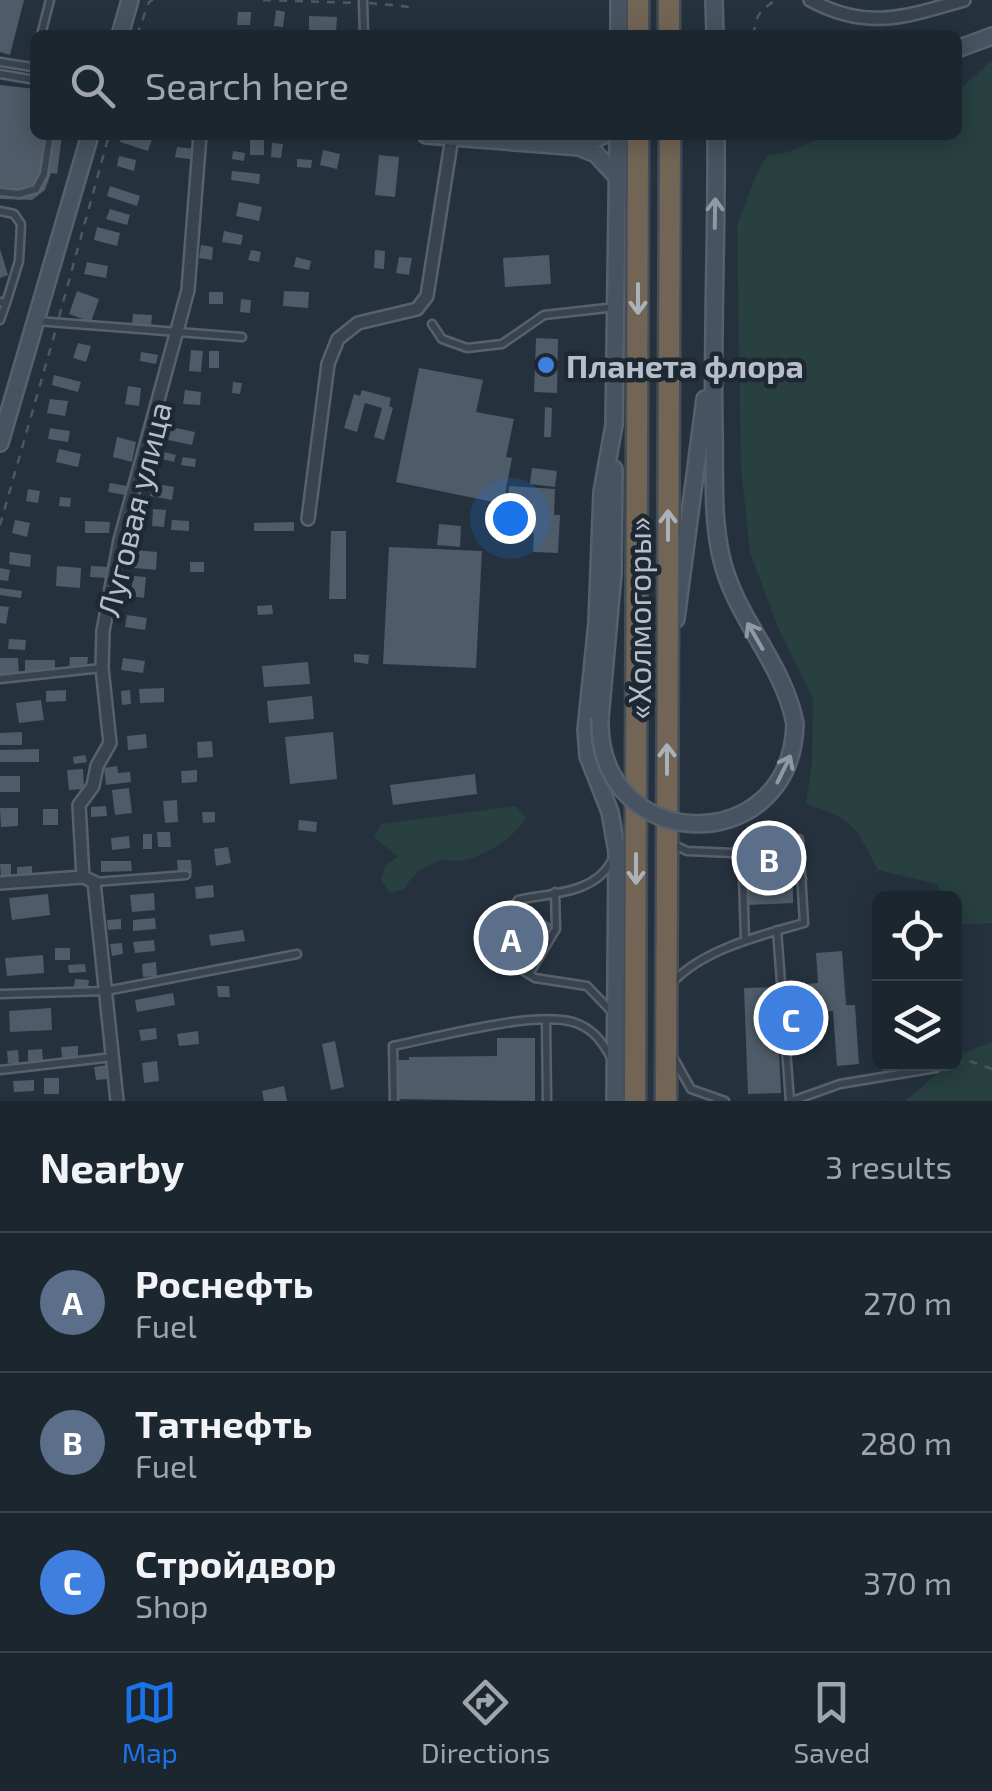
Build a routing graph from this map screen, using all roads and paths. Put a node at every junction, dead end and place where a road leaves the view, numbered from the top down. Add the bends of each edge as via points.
1 (50, 0) edge
2 (130, 0) edge
3 (153, 0) edge
4 (262, 0) edge
5 (618, 0) edge
6 (638, 0) edge
7 (669, 0) edge
8 (714, 0) edge
9 (776, 0) edge
10 (810, 0) edge
11 (964, 0) edge
12 (365, 2) edge
13 (411, 2) edge
14 (41, 30) edge
15 (121, 30) edge
16 (140, 30) edge
17 (364, 30) edge
18 (618, 30) edge
19 (638, 30) edge
20 (669, 30) edge
21 (714, 30) edge
22 (754, 30) edge
23 (992, 36) edge
24 (962, 47) edge
25 (0, 62) edge
26 (30, 66) edge
27 (0, 74) edge
28 (30, 79) edge
29 (49, 140) dead end
30 (89, 140) edge
31 (200, 140) edge
32 (452, 140) edge
33 (480, 140) edge
34 (594, 140) edge
35 (618, 140) edge
36 (638, 140) edge
37 (670, 140) edge
38 (716, 140) edge
39 (579, 147) junction
40 (618, 178) junction
41 (0, 192) edge
42 (0, 211) edge
43 (3, 302) edge
44 (617, 306) junction
45 (0, 320) edge
46 (36, 320) junction
47 (432, 324) dead end
48 (177, 332) junction
49 (712, 332) junction
50 (242, 337) dead end
51 (7, 394) edge
52 (614, 425) junction
53 (0, 444) edge
54 (308, 519) dead end
55 (102, 668) junction
56 (0, 679) edge
57 (667, 693) junction
58 (667, 834) junction
59 (742, 846) junction
60 (617, 852) junction
61 (186, 875) dead end
62 (802, 879) junction
63 (89, 880) junction
64 (744, 881) junction
65 (0, 883) edge
66 (555, 892) junction
67 (506, 919) junction
68 (777, 930) junction
69 (745, 938) junction
70 (547, 944) junction
71 (297, 954) dead end
72 (529, 974) junction
73 (106, 991) junction
74 (668, 991) junction
75 (0, 994) edge
76 (614, 1016) junction
77 (546, 1021) junction
78 (666, 1038) junction
79 (113, 1057) junction
80 (962, 1061) edge
81 (615, 1066) junction
82 (992, 1069) edge
83 (0, 1070) edge
84 (918, 1071) edge
85 (117, 1101) edge
86 (394, 1101) edge
87 (546, 1101) edge
88 (615, 1101) edge
89 (635, 1101) edge
90 (666, 1101) edge
91 (726, 1101) edge
92 (791, 1101) edge

1 - 14 lane
2 - 15 street
3 - 16 path
4 - 12 path
5 - 18 street
6 - 19 highway
7 - 20 highway
8 - 21 street
9 - 22 path via 754,18
10 - 11 street via 844,17 870,20
12 - 13 path
12 - 17 lane
23 - 24 street
25 - 26 lane
27 - 28 lane
29 - 41 lane via 36,189
30 - 46 street
31 - 48 street, Луговая улица via 188,290
32 - 54 street via 427,296 417,308 358,323 338,339 328,364
33 - 39 street
34 - 39 street
35 - 40 street
36 -> 89 highway, «Холмогоры»
57 -> 37 highway, «Холмогоры»
49 -> 38 street
39 - 40 street via 596,154
40 - 44 street
42 - 43 lane via 21,224 18,261
43 - 45 lane
44 - 47 lane via 544,316 502,344 467,348 442,339
44 - 52 street
46 - 48 lane
46 - 51 street
48 - 50 lane
48 - 55 street, Луговая улица via 120,540
52 -> 49 street, bridge via 613,573 600,718 604,756 622,790 663,819 700,825 738,816 769,794 789,761 795,724 720,553
49 - 57 street
51 - 53 street
52 - 60 street via 602,492 586,730
55 - 56 lane
55 - 63 street, Луговая улица via 110,743 79,804
58 -> 57 highway, «Холмогоры»
58 - 59 lane via 687,851 733,852
58 - 74 highway, «Холмогоры»
59 - 62 lane via 799,839
59 - 64 lane
60 - 66 lane via 596,881
60 - 76 street
61 - 63 lane
62 - 64 lane
62 - 68 lane via 804,923
63 - 65 street
63 - 73 street, Луговая улица
64 - 69 lane
66 - 67 lane via 518,900
66 - 70 lane via 556,929
67 - 70 lane
67 - 72 lane via 488,950
68 - 69 lane
68 - 92 lane
69 - 74 lane via 685,970
70 - 72 lane
71 - 73 lane
72 - 76 lane via 587,986
73 - 75 lane
73 - 79 street, Луговая улица
74 - 78 highway, «Холмогоры»
76 - 81 street
77 - 81 lane via 590,1030
77 - 86 lane via 393,1046
77 - 87 lane
78 - 90 highway, «Холмогоры»
78 - 91 lane via 691,1089
79 - 83 lane
79 - 85 street, Луговая улица
80 - 82 path
81 - 88 street
84 - 92 lane via 840,1084

